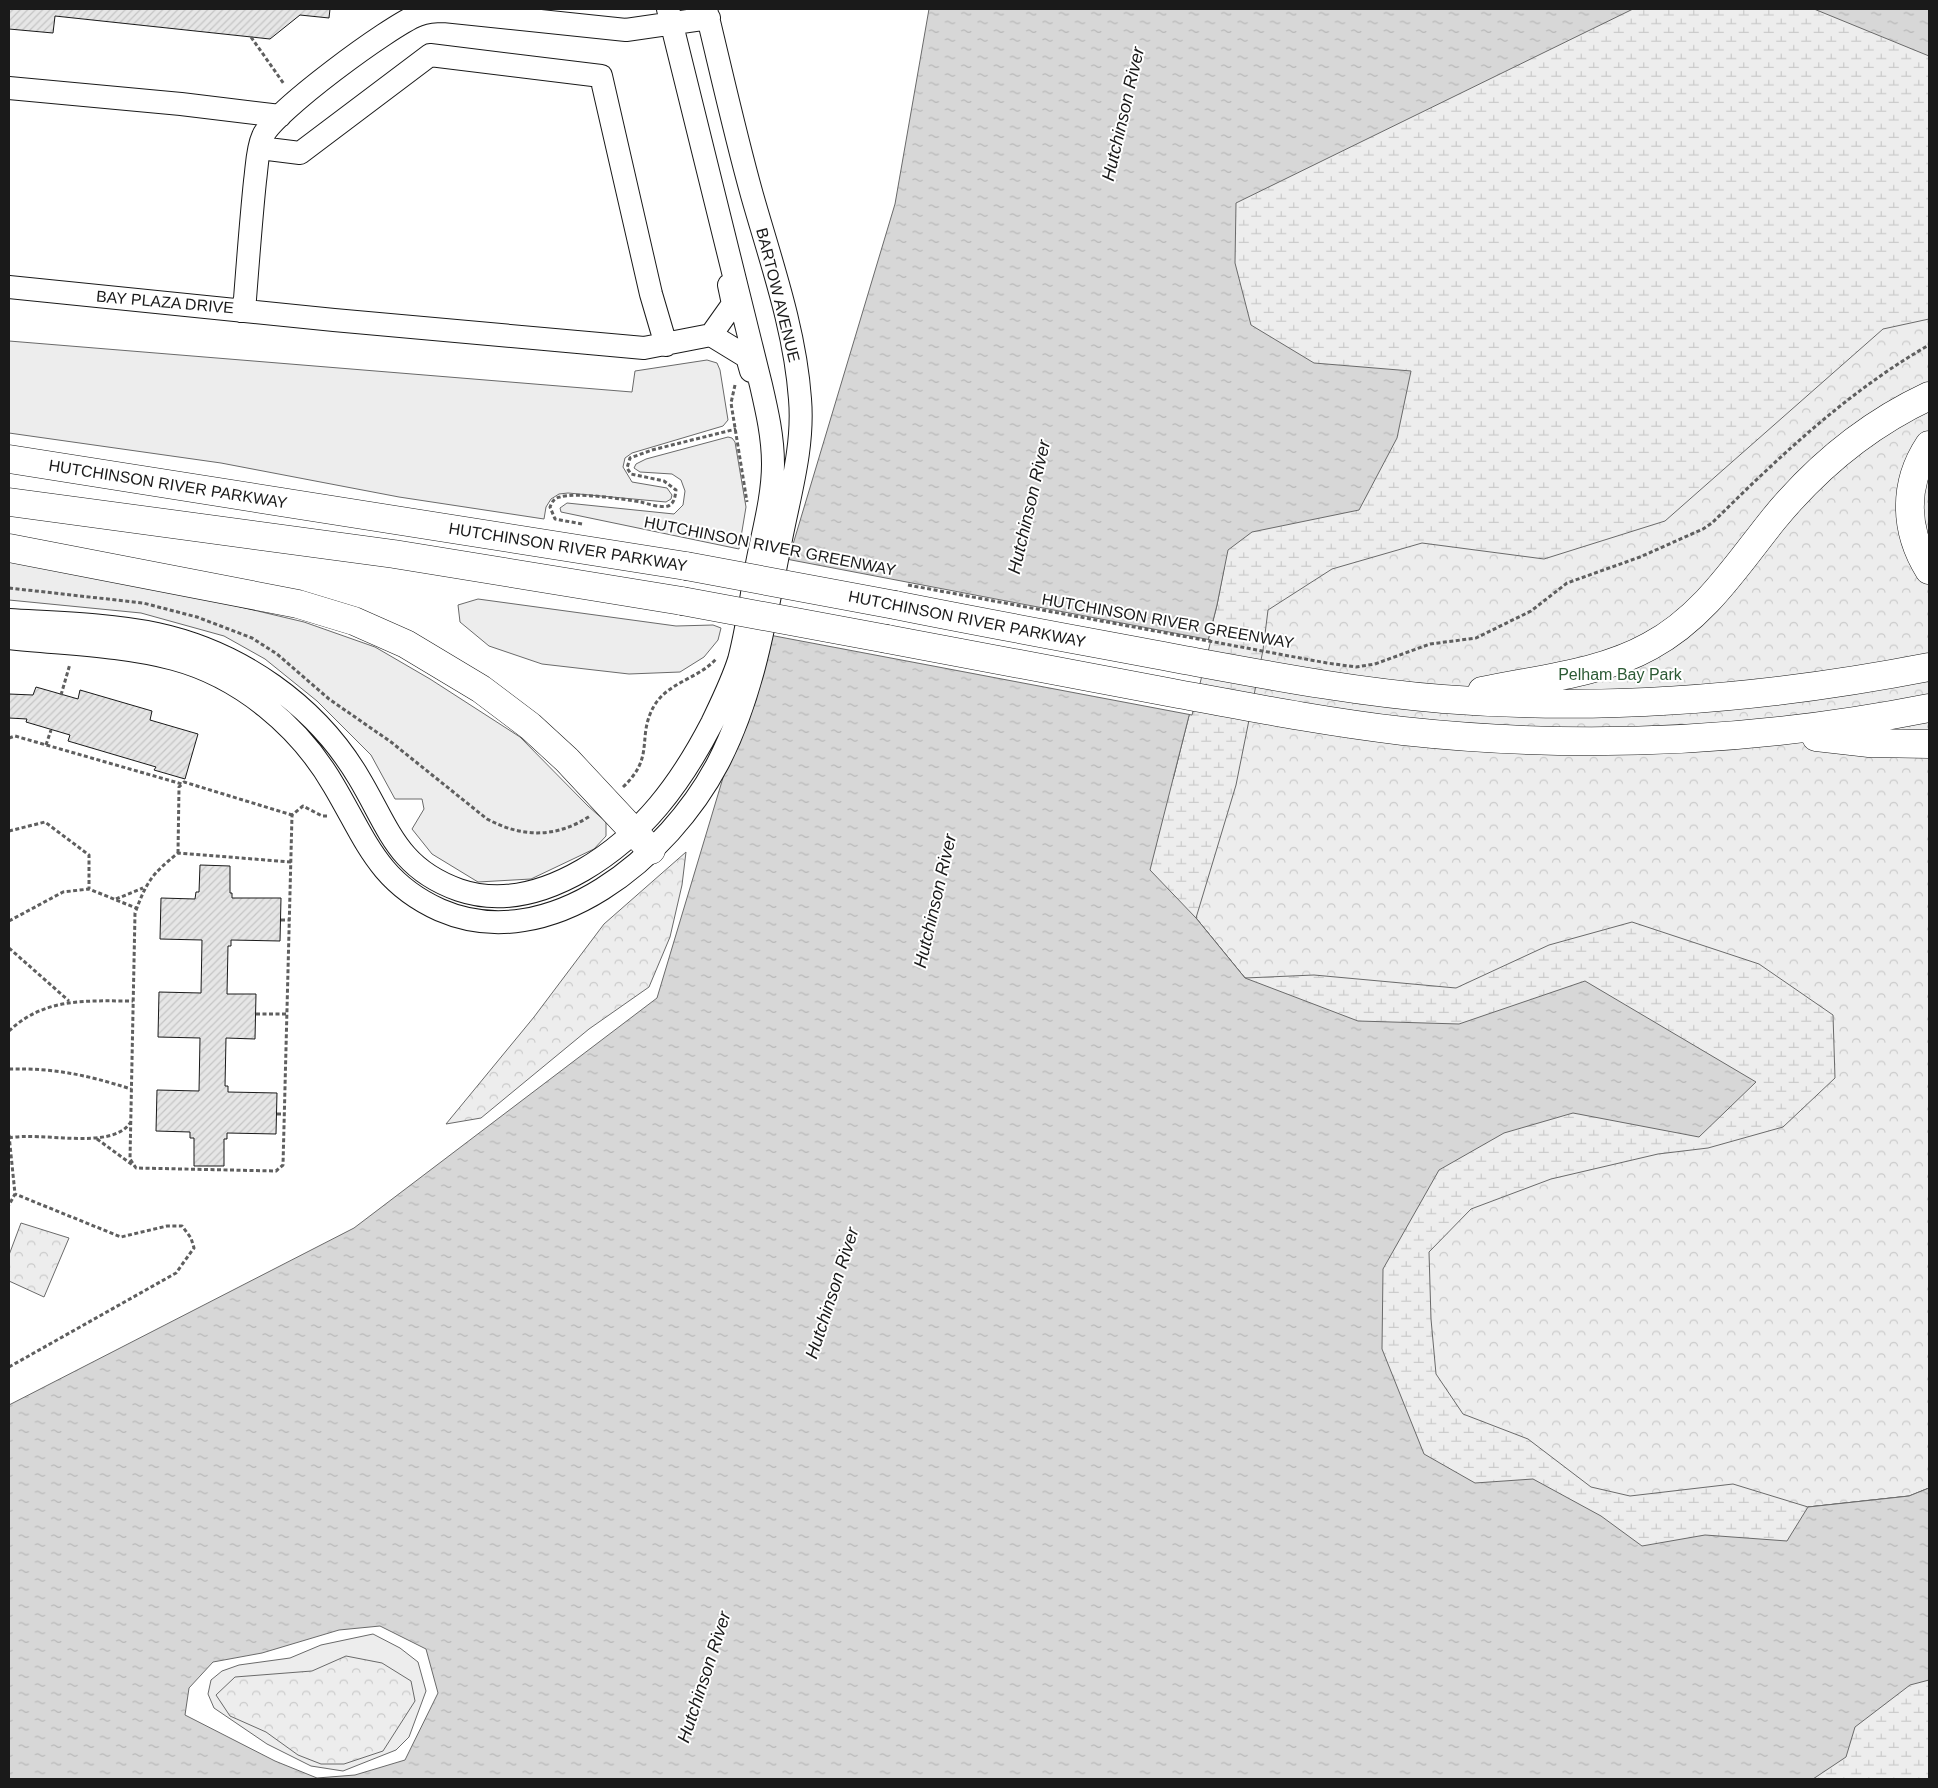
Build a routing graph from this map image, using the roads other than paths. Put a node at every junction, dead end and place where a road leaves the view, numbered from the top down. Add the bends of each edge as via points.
1 (489, 12) edge
2 (707, 14) edge
3 (670, 17) edge
4 (9, 88) edge
5 (288, 109) junction
6 (260, 148) junction
7 (708, 167) junction
8 (9, 287) edge
9 (241, 311) junction
10 (711, 335) junction
11 (666, 345) junction
12 (1929, 396) edge
13 (1929, 445) edge
14 (9, 459) edge
15 (772, 480) junction
16 (9, 502) edge
17 (9, 548) edge
18 (1929, 570) edge
19 (763, 583) junction
20 (9, 620) edge
21 (9, 638) edge
22 (1929, 667) edge
23 (1443, 699) junction
24 (1929, 708) edge
25 (1775, 732) junction
26 (1929, 744) edge
27 (643, 841) junction

1 - 3 street, BAY PLAZA DRIVE via 626,30
1 - 5 street, BAY PLAZA DRIVE via 444,11 417,15 352,57
2 - 3 street, BAY PLAZA DRIVE
2 - 19 street, BARTOW AVENUE via 774,272 798,382 799,449
3 - 7 street
4 - 5 street via 181,104
5 - 6 street, BAY PLAZA DRIVE via 267,128
6 - 9 street, BAY PLAZA DRIVE via 245,299
6 - 11 street via 300,153 430,55 600,76
7 - 10 street via 705,182 733,304
7 - 15 street via 768,416
8 - 9 street, BAY PLAZA DRIVE
9 - 11 street via 644,348
10 - 11 street
10 - 15 street via 747,357
12 - 23 highway via 1878,424 1830,459 1774,519 1703,606 1661,640 1631,655 1591,668
13 - 18 highway via 1913,479 1909,503 1914,539
14 - 23 highway, HUTCHINSON RIVER PARKWAY, bridge via 686,566 1276,677 1370,692
15 - 19 street
16 - 25 highway, HUTCHINSON RIVER PARKWAY, bridge via 404,556 682,601 1261,710 1365,726 1445,735 1552,740 1663,739
17 - 27 highway via 298,604 378,631 426,654 499,701 545,738
19 - 27 street via 726,694 679,781 654,814
20 - 27 street via 121,628 156,634 210,650 257,674 328,734 359,778 390,837 410,861 434,879 462,891 503,897 544,889
21 - 27 street via 136,651 176,659 231,683 264,706 295,734 320,764 374,858 397,883 441,910 470,919 516,921 561,910 606,887
22 - 23 highway, HUTCHINSON RIVER PARKWAY via 1808,687 1671,700 1553,703
24 - 25 highway, HUTCHINSON RIVER PARKWAY
25 - 26 highway via 1869,743

